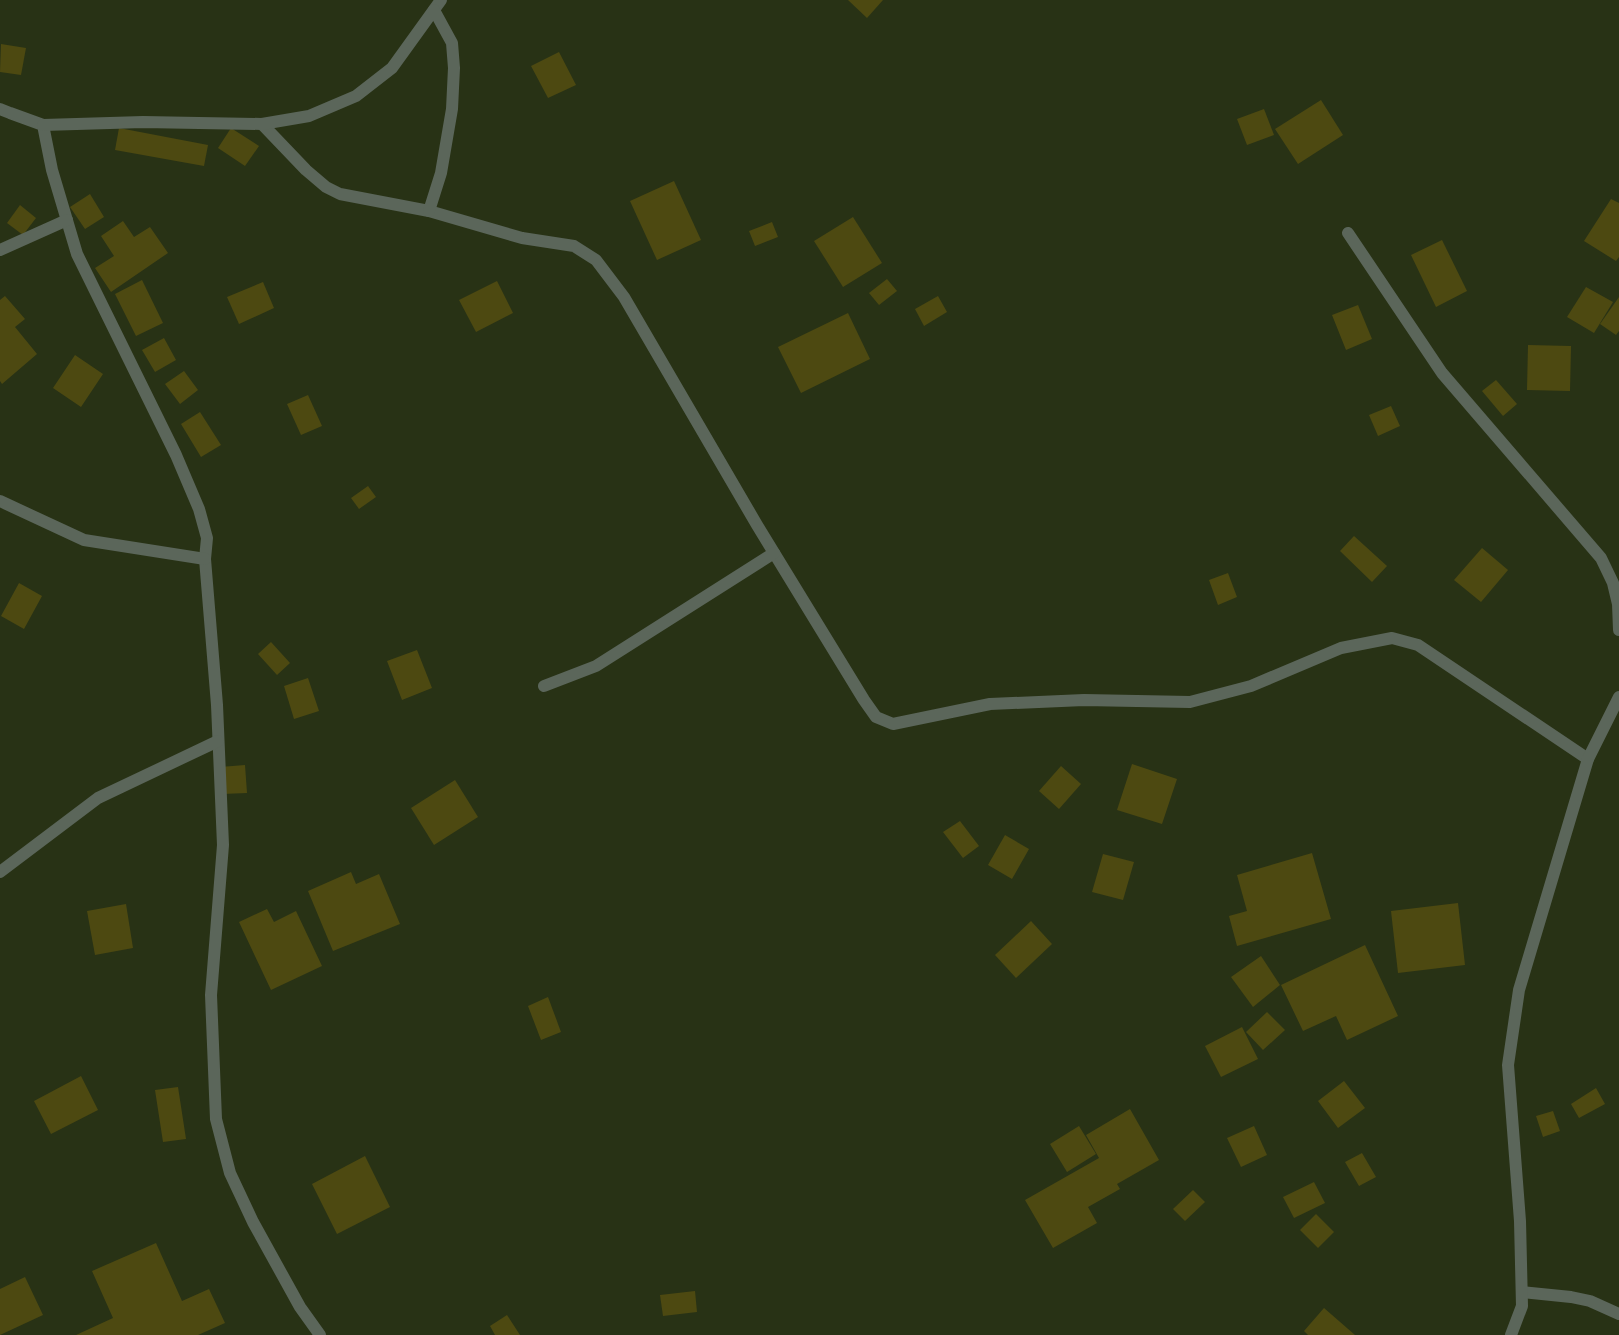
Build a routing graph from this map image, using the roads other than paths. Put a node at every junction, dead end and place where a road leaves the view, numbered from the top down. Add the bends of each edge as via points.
1 (438, 5) edge
2 (0, 109) edge
3 (262, 124) junction
4 (43, 125) junction
5 (430, 211) junction
6 (67, 220) junction
7 (1348, 232) dead end
8 (0, 250) edge
9 (0, 500) edge
10 (774, 553) junction
11 (204, 559) junction
12 (1619, 630) edge
13 (544, 686) dead end
14 (1619, 696) edge
15 (218, 741) junction
16 (1588, 759) junction
17 (0, 872) edge
18 (1522, 1292) junction
19 (1619, 1314) edge
20 (320, 1335) edge
21 (1511, 1335) edge

1 - 3 street via 392,68 356,96 310,116
1 - 5 street via 452,43 454,68 452,110 441,173
2 - 4 street
3 - 4 street via 143,122
3 - 5 street via 326,188 340,194
4 - 6 street
5 - 10 street via 522,238 574,246 596,260 624,297
6 - 8 street
6 - 11 street via 77,254 176,455 199,509 207,538
7 - 12 street via 1442,373 1600,558 1613,583
9 - 11 street via 84,540
10 - 13 street via 596,666
10 - 16 street via 864,700 876,717 893,724 990,704 1084,700 1190,702 1251,686 1341,648 1392,638 1418,645
11 - 15 street
14 - 16 street
15 - 17 street via 98,798
15 - 20 street via 223,845 211,996 216,1119 230,1173 252,1222 300,1307
16 - 18 street via 1519,990 1508,1065
18 - 19 street via 1590,1301
18 - 21 street via 1522,1306

